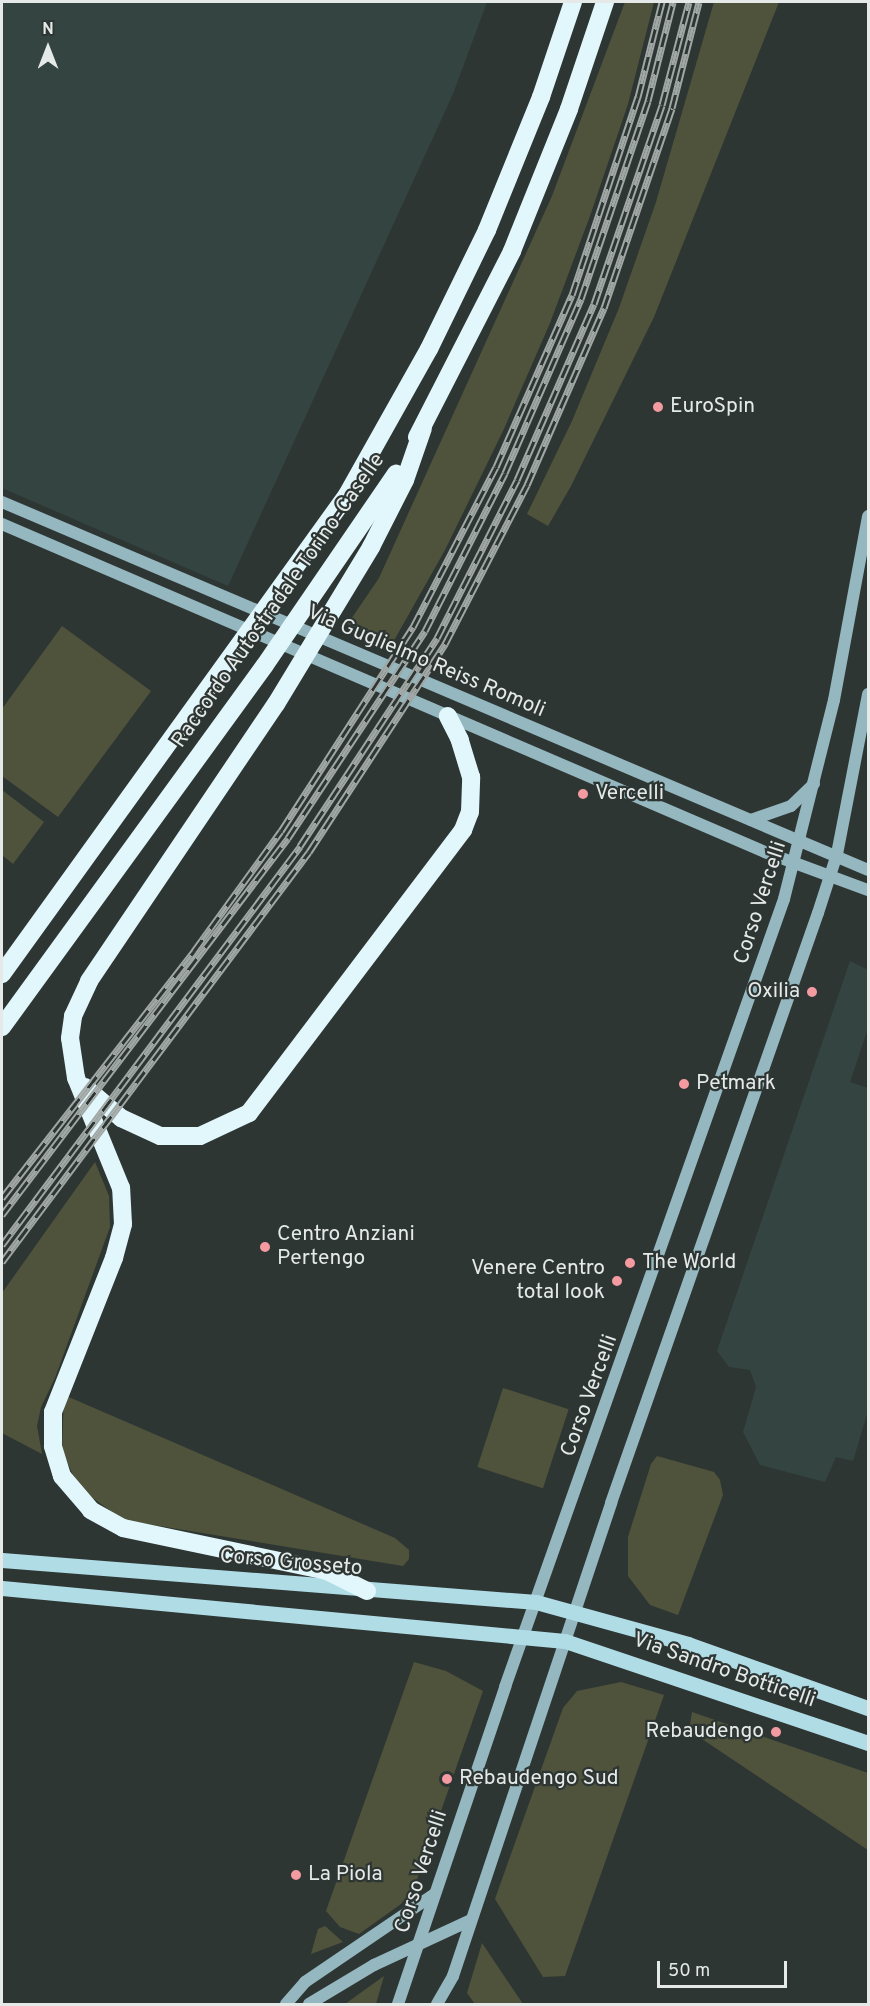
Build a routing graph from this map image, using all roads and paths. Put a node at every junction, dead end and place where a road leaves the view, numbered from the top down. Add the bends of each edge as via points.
1 (573, 2) edge
2 (605, 2) edge
3 (423, 428) junction
4 (2, 502) edge
5 (868, 516) edge
6 (2, 524) edge
7 (868, 694) edge
8 (446, 715) junction
9 (815, 783) junction
10 (752, 820) junction
11 (801, 841) junction
12 (837, 854) junction
13 (795, 864) junction
14 (78, 868) junction
15 (868, 870) edge
16 (830, 877) junction
17 (868, 890) edge
18 (2, 957) edge
19 (2, 974) edge
20 (2, 1027) edge
21 (76, 1078) junction
22 (2, 1560) edge
23 (2, 1588) edge
24 (367, 1591) junction
25 (536, 1602) junction
26 (575, 1611) junction
27 (524, 1634) junction
28 (565, 1641) junction
29 (868, 1708) edge
30 (868, 1743) edge
31 (434, 1896) junction
32 (471, 1920) junction
33 (420, 1941) junction
34 (286, 2004) edge
35 (309, 2004) edge
36 (398, 2004) edge
37 (437, 2004) edge

1 - 14 highway, Raccordo Autostradale Torino-Caselle via 541,97 487,230 376,446 318,539
2 - 3 highway, Raccordo Autostradale Torino-Caselle via 569,109 516,241
3 - 20 highway, Raccordo Autostradale Torino-Caselle via 365,525
3 - 21 highway via 381,528 276,704 89,981 73,1016 70,1038
4 - 10 main road, Via Guglielmo Reiss Romoli
5 - 9 main road, Corso Vercelli
6 - 8 main road, Via Guglielmo Reiss Romoli
7 - 12 main road
8 - 13 main road, Via Guglielmo Reiss Romoli
8 - 21 highway via 469,769 470,812 463,830 249,1113 200,1136 160,1136 99,1102
9 - 10 main road via 791,806
9 - 11 main road, Corso Vercelli
10 - 11 main road, Via Guglielmo Reiss Romoli
11 - 12 main road, Via Guglielmo Reiss Romoli
11 - 13 main road, Corso Vercelli
12 - 15 main road, Via Guglielmo Reiss Romoli
12 - 16 main road
13 - 16 main road, Via Guglielmo Reiss Romoli
13 - 25 main road, Corso Vercelli
14 - 18 highway
14 - 19 highway, Raccordo Autostradale Torino-Caselle
16 - 17 main road, Via Guglielmo Reiss Romoli
16 - 26 main road
21 - 24 highway via 121,1188 123,1224 114,1258 53,1412 53,1446 62,1476 91,1510 123,1528 327,1571
22 - 24 main road, Corso Grosseto
23 - 27 main road via 381,1625
24 - 25 main road, Corso Grosseto
25 - 26 main road, Corso Grosseto
25 - 27 main road, Corso Vercelli
26 - 28 main road
26 - 29 main road, Via Sandro Botticelli via 688,1644
27 - 28 main road
27 - 31 main road, Corso Vercelli
28 - 30 main road, Via Sandro Botticelli
28 - 32 main road
31 - 33 main road, Corso Vercelli
31 - 34 main road via 305,1982
32 - 33 main road
32 - 37 main road via 453,1977
33 - 35 main road
33 - 36 main road, Corso Vercelli

